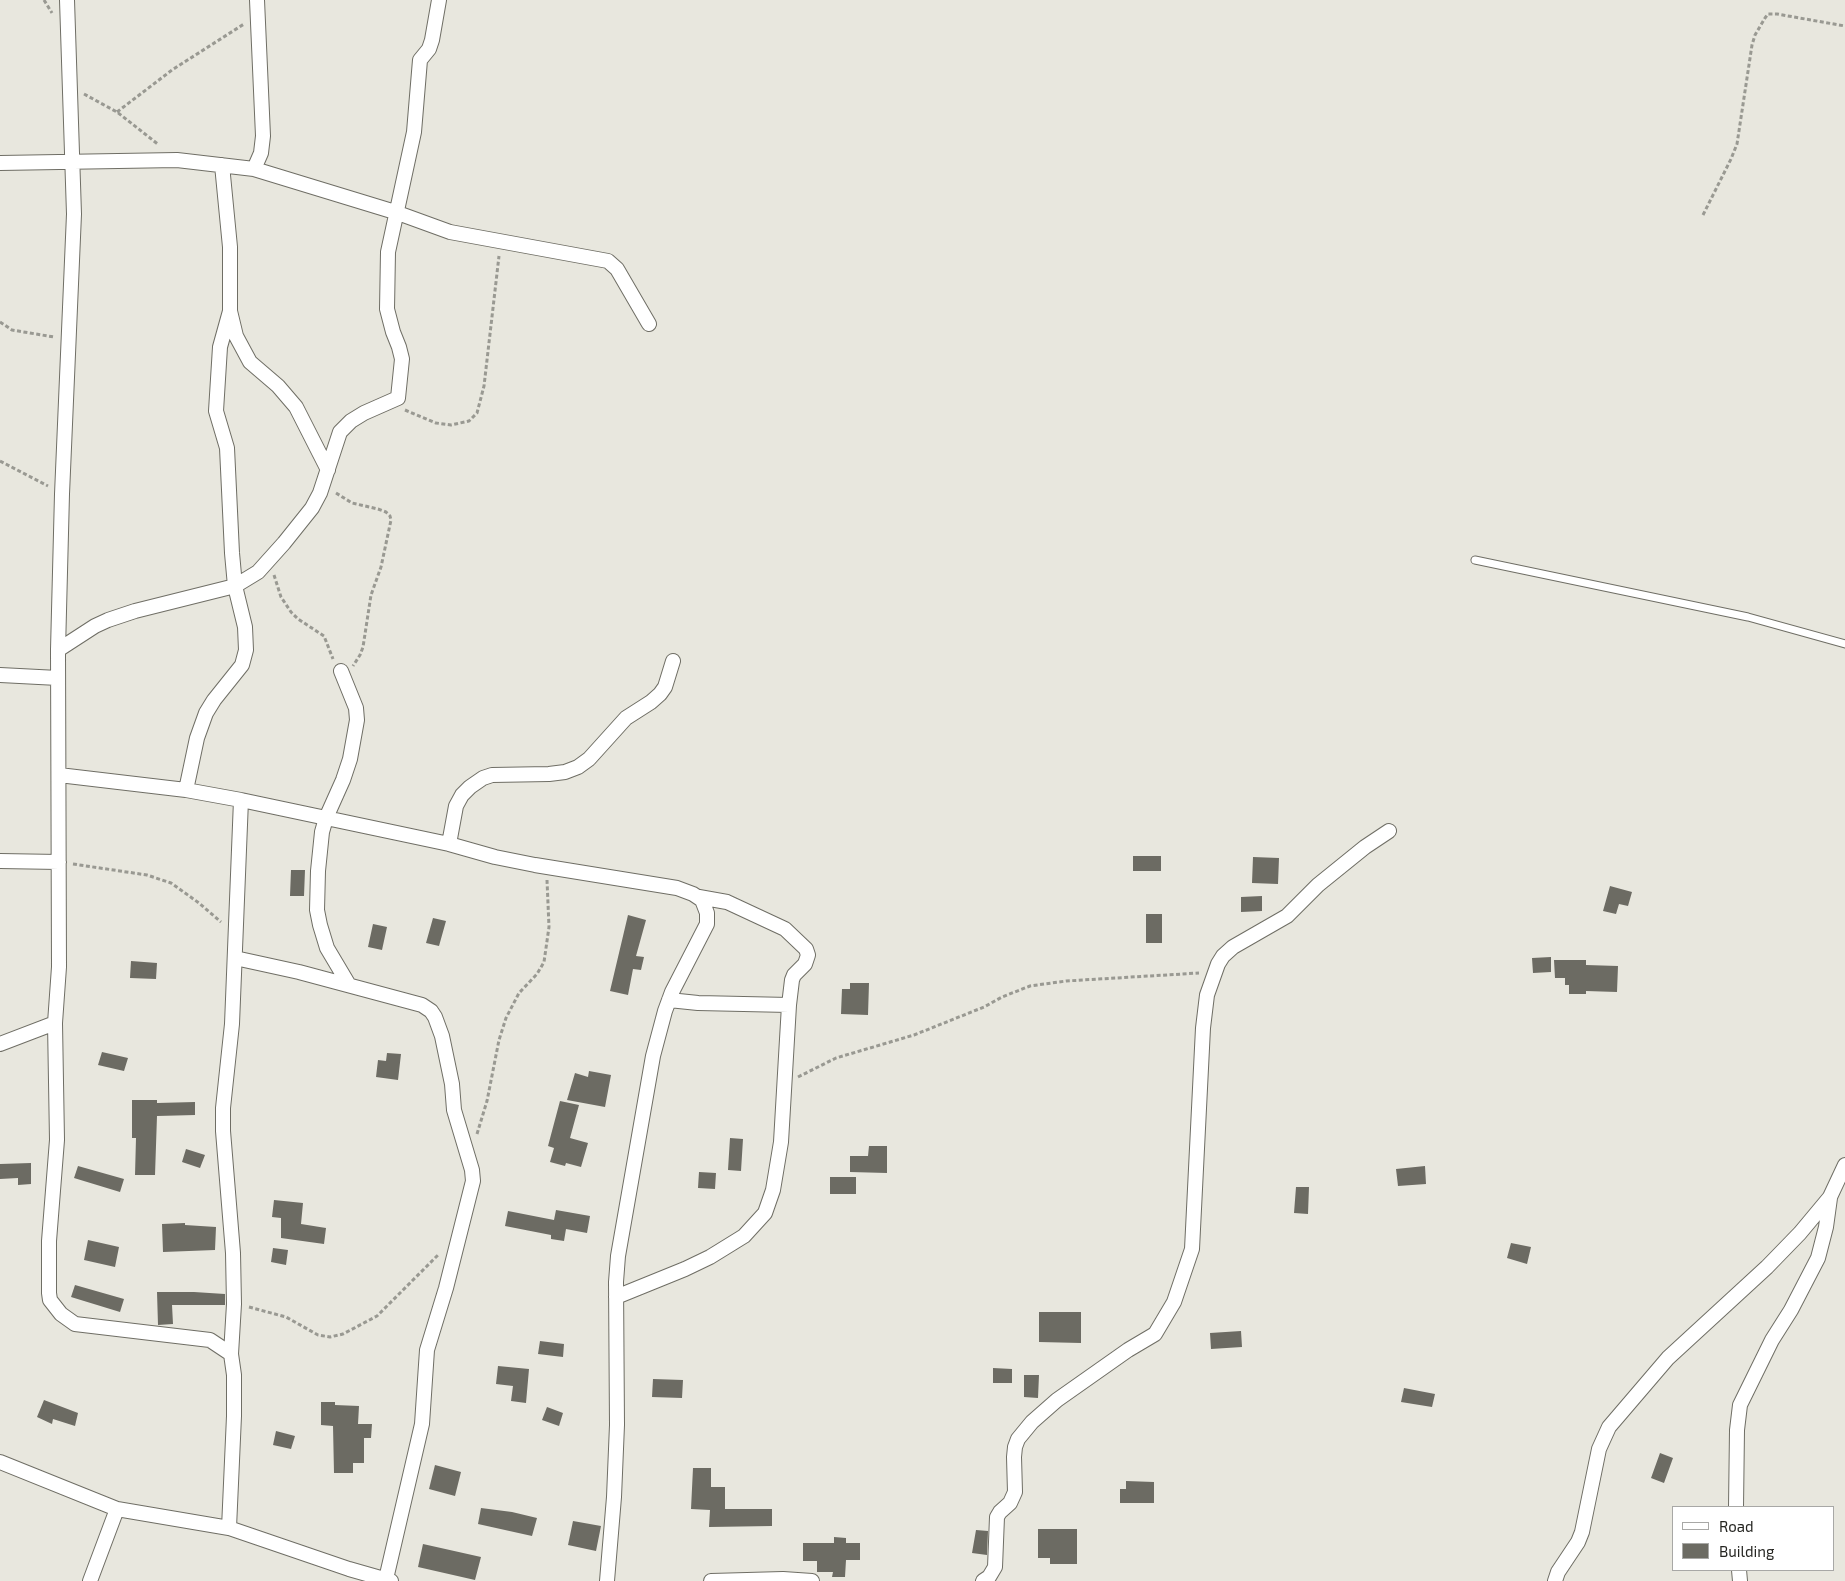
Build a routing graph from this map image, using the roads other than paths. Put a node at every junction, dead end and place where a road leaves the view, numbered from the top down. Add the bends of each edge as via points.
1 (67, 0) edge
2 (257, 0) edge
3 (439, 0) edge
4 (0, 163) edge
5 (73, 163) junction
6 (222, 165) junction
7 (254, 169) junction
8 (395, 212) junction
9 (230, 311) junction
10 (649, 324) dead end
11 (326, 475) junction
12 (1474, 560) dead end
13 (236, 586) junction
14 (1845, 644) edge
15 (58, 650) junction
16 (673, 662) dead end
17 (341, 671) road end
18 (0, 675) edge
19 (58, 678) junction
20 (59, 775) junction
21 (186, 790) junction
22 (241, 800) junction
23 (326, 818) junction
24 (1389, 831) dead end
25 (449, 844) junction
26 (0, 861) edge
27 (59, 862) junction
28 (699, 897) junction
29 (236, 958) junction
30 (348, 985) junction
31 (669, 1000) junction
32 (789, 1006) junction
33 (55, 1023) junction
34 (0, 1044) edge
35 (1845, 1164) edge
36 (1830, 1197) junction
37 (616, 1297) junction
38 (231, 1354) junction
39 (0, 1462) edge
40 (1736, 1506) edge
41 (117, 1509) junction
42 (228, 1528) junction
43 (389, 1580) edge
44 (90, 1581) edge
45 (607, 1581) edge
46 (710, 1581) edge
47 (812, 1581) edge
48 (983, 1581) edge
49 (1554, 1581) edge

1 - 5 street
2 - 7 street via 262,136 261,153
3 - 8 street via 432,40 420,60 414,132
4 - 5 street
5 - 6 street via 177,160
5 - 15 street via 74,214
6 - 7 street
6 - 9 street via 230,247
7 - 8 street
8 - 10 street via 450,232 608,260 617,269
8 - 11 street via 388,252 387,309 402,354 399,395 345,427 337,438
9 - 11 street via 236,336 247,359 278,386 296,408
9 - 13 street via 220,347 215,404 227,448 230,533
11 - 13 street via 312,508 270,560
12 - 14 lane via 1748,617
13 - 15 street via 119,616 95,626
13 - 21 street via 247,642 245,656 242,665 206,713
15 - 19 street
16 - 25 street via 660,694 626,718 582,765 560,773 492,775 470,787 456,806
17 - 23 street via 355,703 357,720 350,759
18 - 19 street
19 - 20 street
20 - 21 street
20 - 27 street
21 - 22 street
22 - 23 street
22 - 29 street
23 - 25 street
23 - 30 street via 318,871 319,919 327,948
24 - 48 street via 1318,885 1288,916 1233,947 1223,956 1214,972 1200,1054 1192,1249 1174,1302 1155,1334 1057,1400 1018,1439 1014,1457 1015,1492 997,1517 994,1566
25 - 28 street via 545,867 678,888
26 - 27 street
27 - 33 street via 59,967
28 - 31 street via 706,913 706,924
28 - 32 street via 734,905 785,929 806,949 807,961 792,978
29 - 30 street
29 - 38 street via 223,1108 234,1253
30 - 43 street via 422,1006 433,1013 442,1036 454,1110 472,1170 473,1188 426,1350 422,1424
31 - 32 street
31 - 37 street via 653,1056 618,1256
32 - 37 street via 781,1142 773,1190 765,1213 744,1236 710,1257
33 - 34 street
33 - 38 street via 57,1140 49,1241 50,1300 64,1318 80,1325 197,1337 210,1340
35 - 36 street
36 - 40 street via 1818,1258 1740,1405
36 - 49 street via 1768,1267 1668,1358 1616,1417 1599,1448 1582,1532
37 - 45 street via 616,1441
38 - 42 street via 234,1400
39 - 41 street
41 - 42 street
41 - 44 street
42 - 43 street
46 - 47 street

